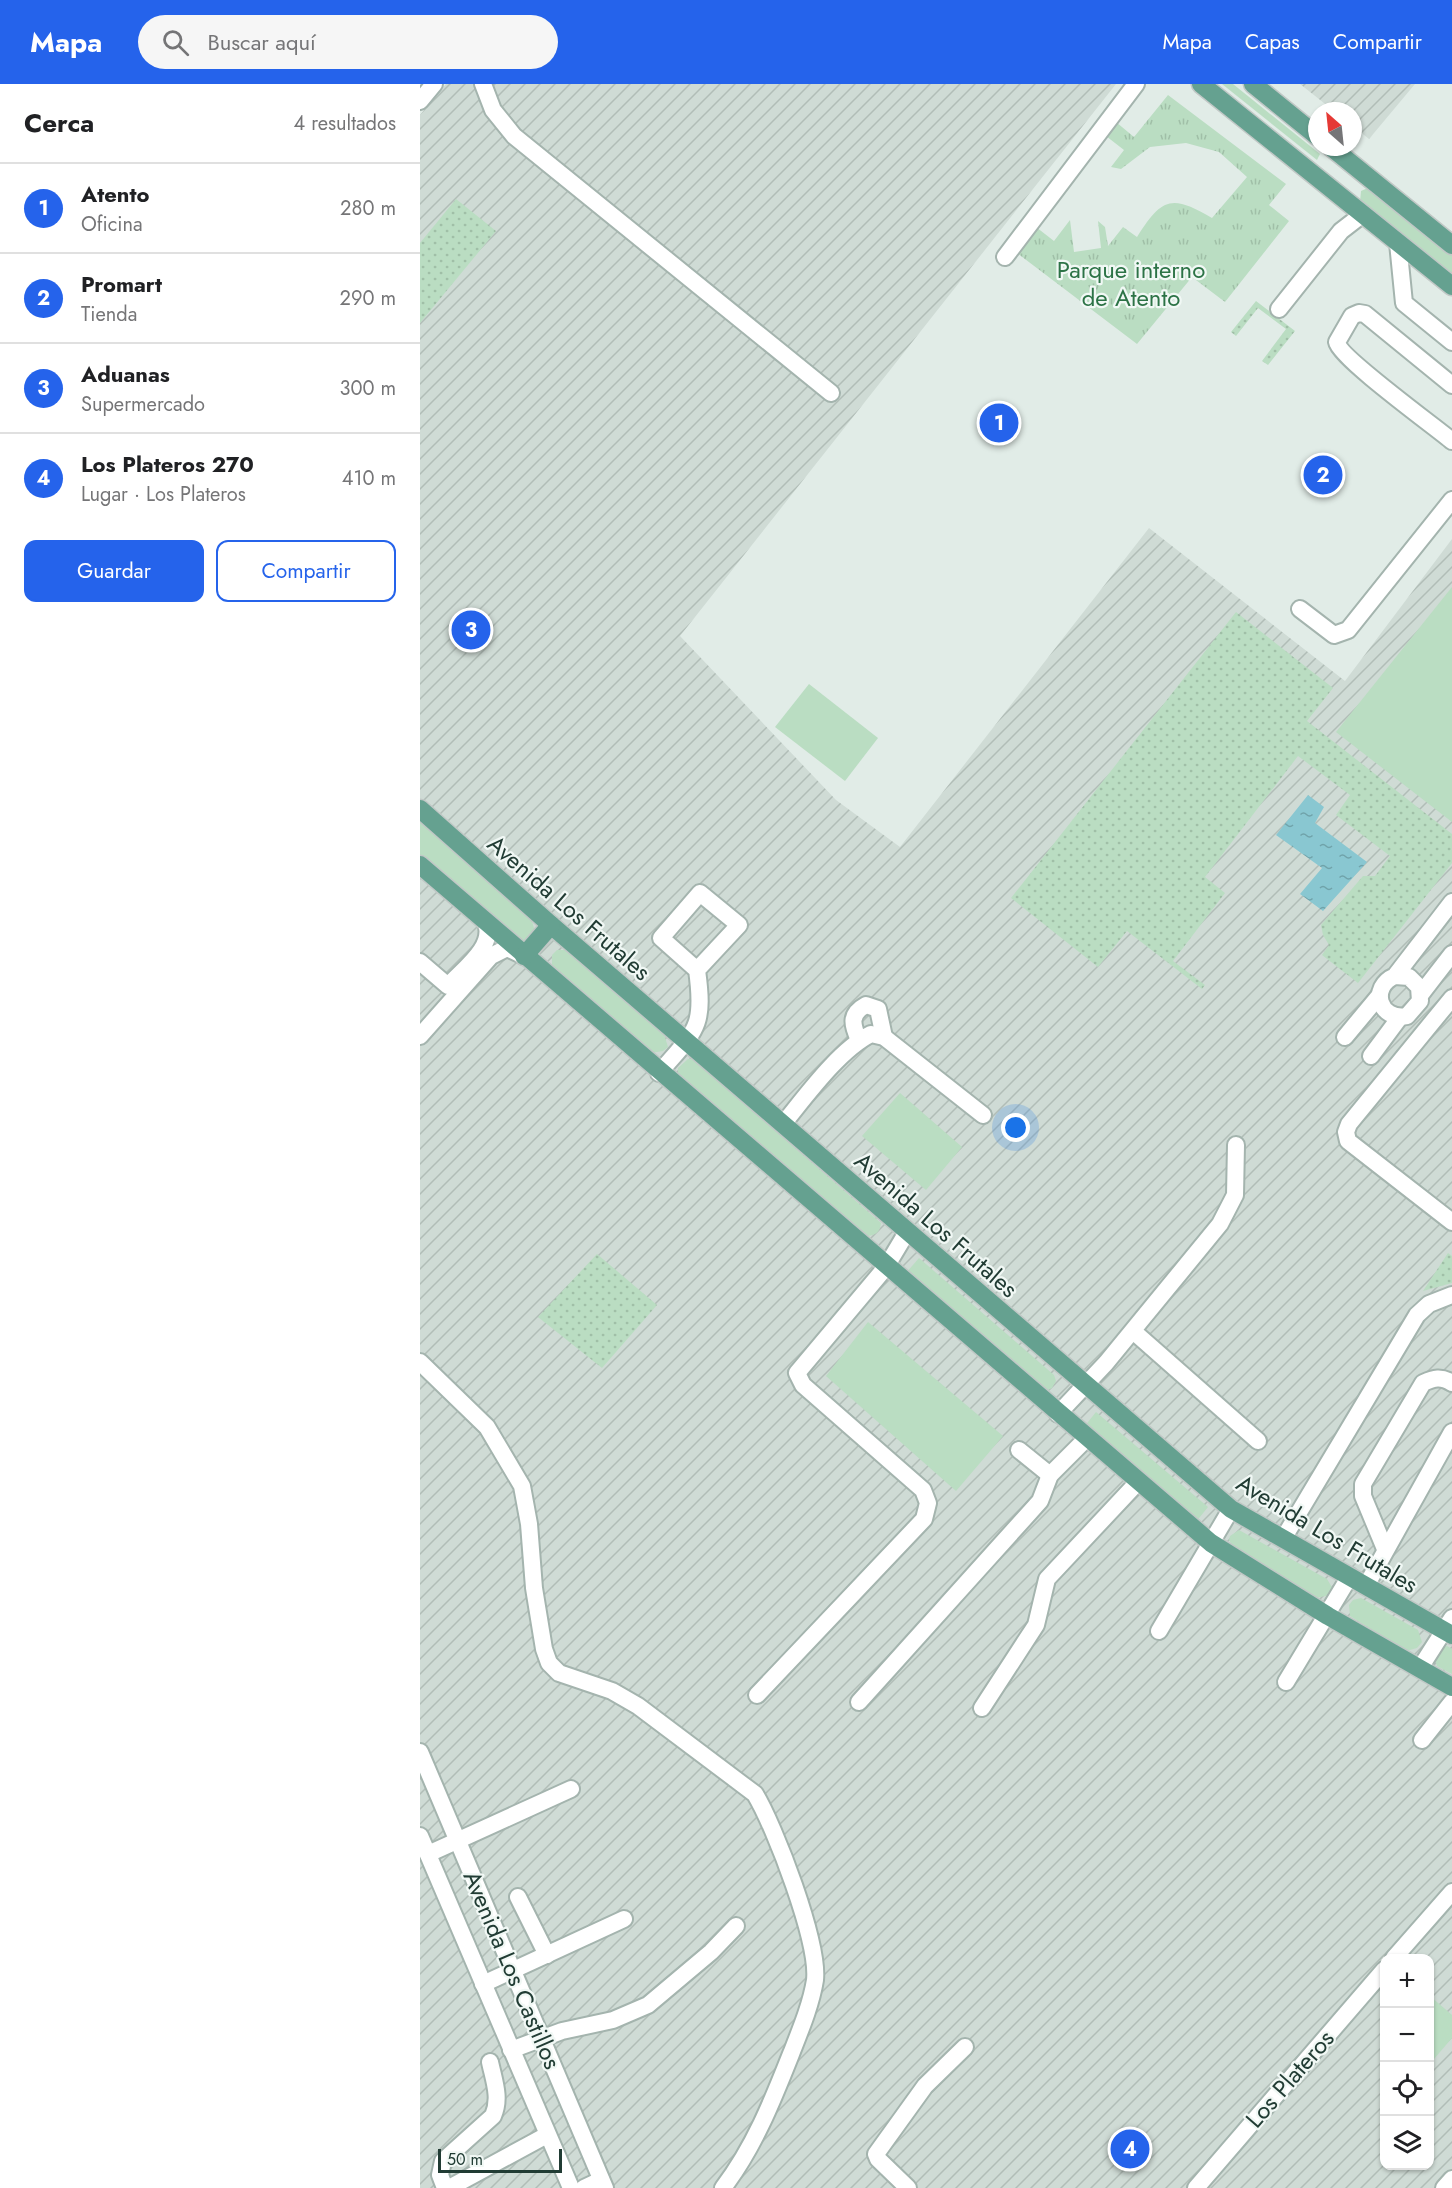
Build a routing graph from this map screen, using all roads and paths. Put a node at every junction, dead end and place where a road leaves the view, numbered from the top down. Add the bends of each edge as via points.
1 (434, 84) edge
2 (483, 84) edge
3 (1136, 84) edge
4 (1201, 84) edge
5 (1252, 84) edge
6 (420, 101) edge
7 (1308, 129) edge
8 (1336, 156) edge
9 (1343, 156) edge
10 (1325, 183) junction
11 (1363, 214) junction
12 (1398, 243) junction
13 (1452, 245) edge
14 (1005, 257) dead end
15 (1452, 286) edge
16 (1279, 309) dead end
17 (1452, 342) edge
18 (1452, 385) edge
19 (831, 393) dead end
20 (1452, 441) edge
21 (1452, 500) edge
22 (1300, 609) dead end
23 (420, 809) edge
24 (420, 865) edge
25 (1452, 902) edge
26 (486, 922) junction
27 (551, 925) junction
28 (1452, 954) edge
29 (524, 956) junction
30 (421, 966) edge
31 (697, 970) junction
32 (1395, 976) junction
33 (1421, 994) junction
34 (1379, 996) junction
35 (1452, 998) edge
36 (1400, 1017) junction
37 (420, 1036) edge
38 (884, 1037) junction
39 (1345, 1037) dead end
40 (859, 1040) junction
41 (686, 1041) junction
42 (1371, 1056) dead end
43 (659, 1072) junction
44 (983, 1115) dead end
45 (783, 1124) junction
46 (1236, 1145) dead end
47 (1452, 1222) edge
48 (907, 1232) junction
49 (886, 1267) junction
50 (1452, 1295) edge
51 (1133, 1331) junction
52 (420, 1362) edge
53 (1452, 1383) edge
54 (1086, 1384) junction
55 (1058, 1414) junction
56 (1452, 1432) edge
57 (1086, 1438) junction
58 (1258, 1441) dead end
59 (1019, 1450) dead end
60 (1050, 1475) junction
61 (1137, 1483) junction
62 (1231, 1509) junction
63 (1283, 1539) junction
64 (1210, 1543) junction
65 (1385, 1549) junction
66 (1350, 1576) junction
67 (1366, 1586) junction
68 (1328, 1616) junction
69 (1449, 1628) edge
70 (1159, 1631) dead end
71 (1420, 1668) junction
72 (1286, 1682) dead end
73 (1452, 1687) edge
74 (757, 1695) dead end
75 (859, 1702) dead end
76 (1452, 1702) edge
77 (982, 1708) dead end
78 (1422, 1740) dead end
79 (420, 1752) edge
80 (423, 1771) edge
81 (571, 1790) dead end
82 (420, 1836) edge
83 (458, 1841) junction
84 (428, 1854) junction
85 (1452, 1892) edge
86 (518, 1897) dead end
87 (624, 1919) dead end
88 (736, 1926) dead end
89 (1398, 1954) edge
90 (547, 1955) junction
91 (512, 1970) junction
92 (1380, 1975) edge
93 (483, 1984) junction
94 (541, 2038) junction
95 (964, 2047) dead end
96 (511, 2050) junction
97 (490, 2062) dead end
98 (547, 2135) junction
99 (1452, 2180) edge
100 (603, 2184) edge
101 (447, 2188) edge
102 (571, 2188) edge
103 (584, 2188) edge
104 (723, 2188) edge
105 (908, 2188) edge
106 (1196, 2188) edge
107 (1444, 2188) edge

1 - 6 street
2 - 19 street via 493,110 514,135
3 - 14 street
4 - 10 main road
5 - 7 main road
8 - 10 main road
9 - 13 main road
10 - 11 main road
11 - 12 main road
11 - 16 street via 1341,231
12 - 15 main road
12 - 17 street via 1404,303
18 - 20 street via 1365,314 1352,316 1337,342 1356,364
21 - 22 street via 1348,630 1334,635
23 - 27 main road, Avenida Los Frutales
24 - 26 main road
25 - 32 street
26 - 29 main road
26 - 30 street via 489,932 484,946 448,986
27 - 29 main road
27 - 41 main road, Avenida Los Frutales
28 - 33 street
29 - 37 street via 507,948 491,956
29 - 43 main road
31 - 31 street via 739,925 700,893 661,938
31 - 41 street via 701,1002 698,1025
32 - 33 street via 1415,981
32 - 34 street via 1383,983
33 - 36 street via 1418,1007
34 - 36 street via 1383,1009
34 - 39 street
35 - 47 street via 1346,1132 1348,1141
36 - 42 street
38 - 40 street via 872,1034
38 - 40 street via 878,1009 866,1005 852,1020
38 - 44 street
40 - 45 street
41 - 43 street
41 - 45 main road, Avenida Los Frutales
43 - 49 main road
45 - 48 main road, Avenida Los Frutales
46 - 51 street via 1235,1195 1229,1211
48 - 49 street
48 - 54 main road, Avenida Los Frutales
49 - 55 main road
49 - 74 street via 797,1372 798,1379 923,1490 928,1503 924,1519
50 - 63 street via 1429,1304 1417,1316
51 - 54 street
51 - 58 street
52 - 104 street via 487,1427 522,1486 534,1588 549,1663 559,1673 612,1691 638,1706 747,1787 765,1810 788,1869 813,1954 815,1979 764,2123
53 - 65 street via 1434,1378 1423,1383 1363,1485
54 - 55 street
54 - 62 main road, Avenida Los Frutales
55 - 57 main road
56 - 65 street
57 - 60 street
57 - 61 main road
59 - 60 street
60 - 75 street via 1040,1501
61 - 64 main road
61 - 77 street via 1047,1579 1036,1625
62 - 63 main road, Avenida Los Frutales
62 - 64 street
63 - 66 main road, Avenida Los Frutales
64 - 68 main road
64 - 70 street
65 - 67 street
66 - 67 main road, Avenida Los Frutales
66 - 68 street
67 - 69 main road, Avenida Los Frutales
68 - 71 main road
68 - 72 street
69 - 71 street
71 - 73 main road
76 - 78 street
79 - 80 street, Avenida Los Castillos
80 - 83 street, Avenida Los Castillos
81 - 83 street
82 - 84 street, Avenida Los Castillos
83 - 84 street
83 - 91 street, Avenida Los Castillos
84 - 93 street, Avenida Los Castillos
85 - 89 street
86 - 90 street
87 - 90 street
88 - 94 street via 703,1960 648,2005 613,2020
90 - 91 street
91 - 93 street
91 - 94 street, Avenida Los Castillos
92 - 106 street, Los Plateros
93 - 96 street, Avenida Los Castillos
94 - 96 street
94 - 100 street, Avenida Los Castillos
95 - 105 street via 925,2086 876,2154
96 - 98 street, Avenida Los Castillos
97 - 101 street via 497,2107 493,2116 443,2161 440,2175
98 - 101 street
98 - 102 street, Avenida Los Castillos
99 - 107 street
100 - 103 street

